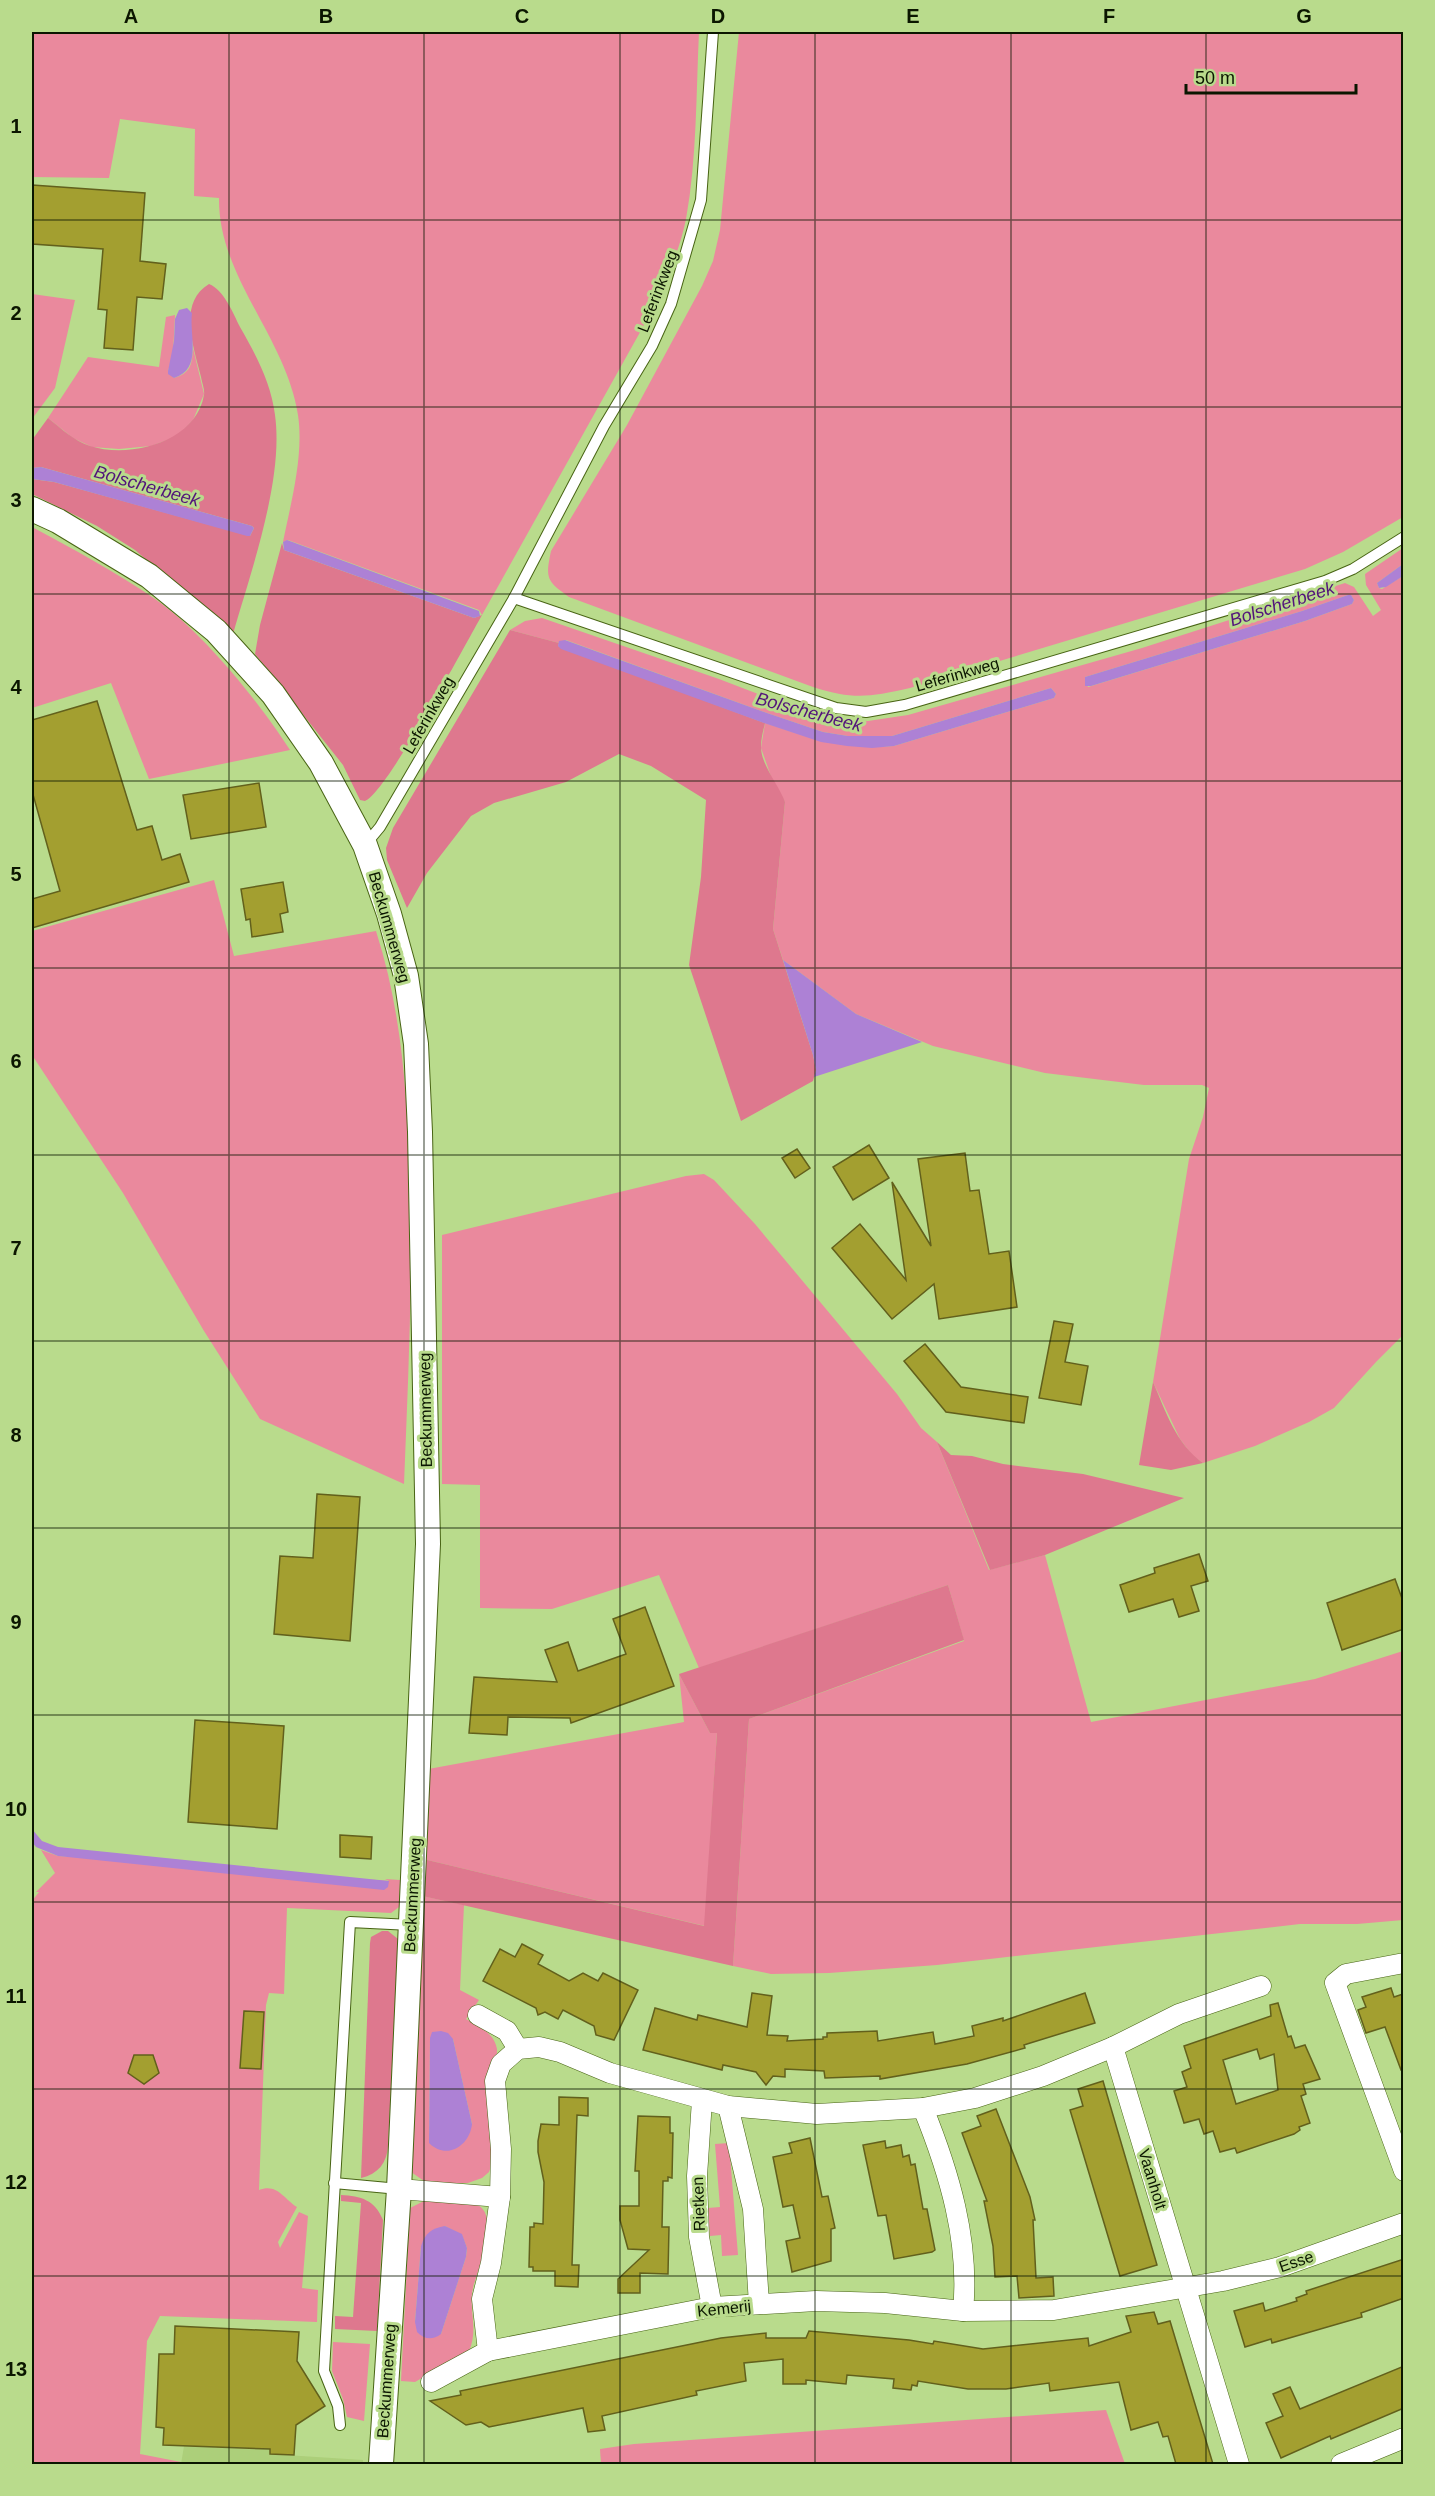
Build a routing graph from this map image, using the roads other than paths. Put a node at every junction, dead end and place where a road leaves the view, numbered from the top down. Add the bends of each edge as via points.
1 (713, 32) edge
2 (32, 509) edge
3 (1404, 537) edge
4 (514, 598) junction
5 (365, 845) junction
6 (411, 1926) junction
7 (1404, 1963) edge
8 (1261, 1986) dead end
9 (478, 2015) dead end
10 (1113, 2047) junction
11 (518, 2049) junction
12 (702, 2100) junction
13 (728, 2106) junction
14 (922, 2109) junction
15 (1404, 2171) edge
16 (334, 2183) junction
17 (399, 2189) junction
18 (500, 2197) junction
19 (1404, 2223) edge
20 (1186, 2288) junction
21 (759, 2304) junction
22 (712, 2307) junction
23 (963, 2311) junction
24 (488, 2350) junction
25 (431, 2382) dead end
26 (340, 2425) dead end
27 (1404, 2438) edge
28 (381, 2464) edge
29 (1239, 2464) edge
30 (1341, 2464) edge

1 - 4 lane, Leferinkweg via 701,200 671,304 652,346 604,426
2 - 5 street, Beckummerweg via 149,576 216,631 273,694 321,763
3 - 4 lane, Leferinkweg via 1353,569 1325,581 905,705 866,712 836,708
4 - 5 lane, Leferinkweg via 380,827
5 - 6 street, Beckummerweg via 406,976 416,1044 420,1132 428,1544
6 - 16 lane via 350,1922
6 - 17 street, Beckummerweg
7 - 15 street via 1346,1974 1335,1983
8 - 10 street via 1179,2013
9 - 11 street via 507,2031
10 - 14 street via 1043,2076 975,2098
10 - 20 street, Vaanholt
11 - 12 street via 561,2052 610,2073
11 - 18 street via 501,2064 495,2081 501,2150
12 - 13 street
12 - 22 street, Rietken via 697,2176 699,2237
13 - 14 street via 817,2114
13 - 21 street via 753,2209
14 - 23 street via 941,2152 959,2228 966,2280
16 - 17 lane
16 - 26 lane via 324,2371 338,2406
17 - 18 street
17 - 28 street, Beckummerweg
18 - 24 street via 482,2299
19 - 20 street, Esse via 1280,2267
20 - 23 street, Kemerij via 1054,2310
20 - 29 street, Vaanholt
21 - 22 street, Kemerij
21 - 23 street, Kemerij via 873,2302
22 - 24 street, Kemerij
24 - 25 street, Kemerij
27 - 30 street

